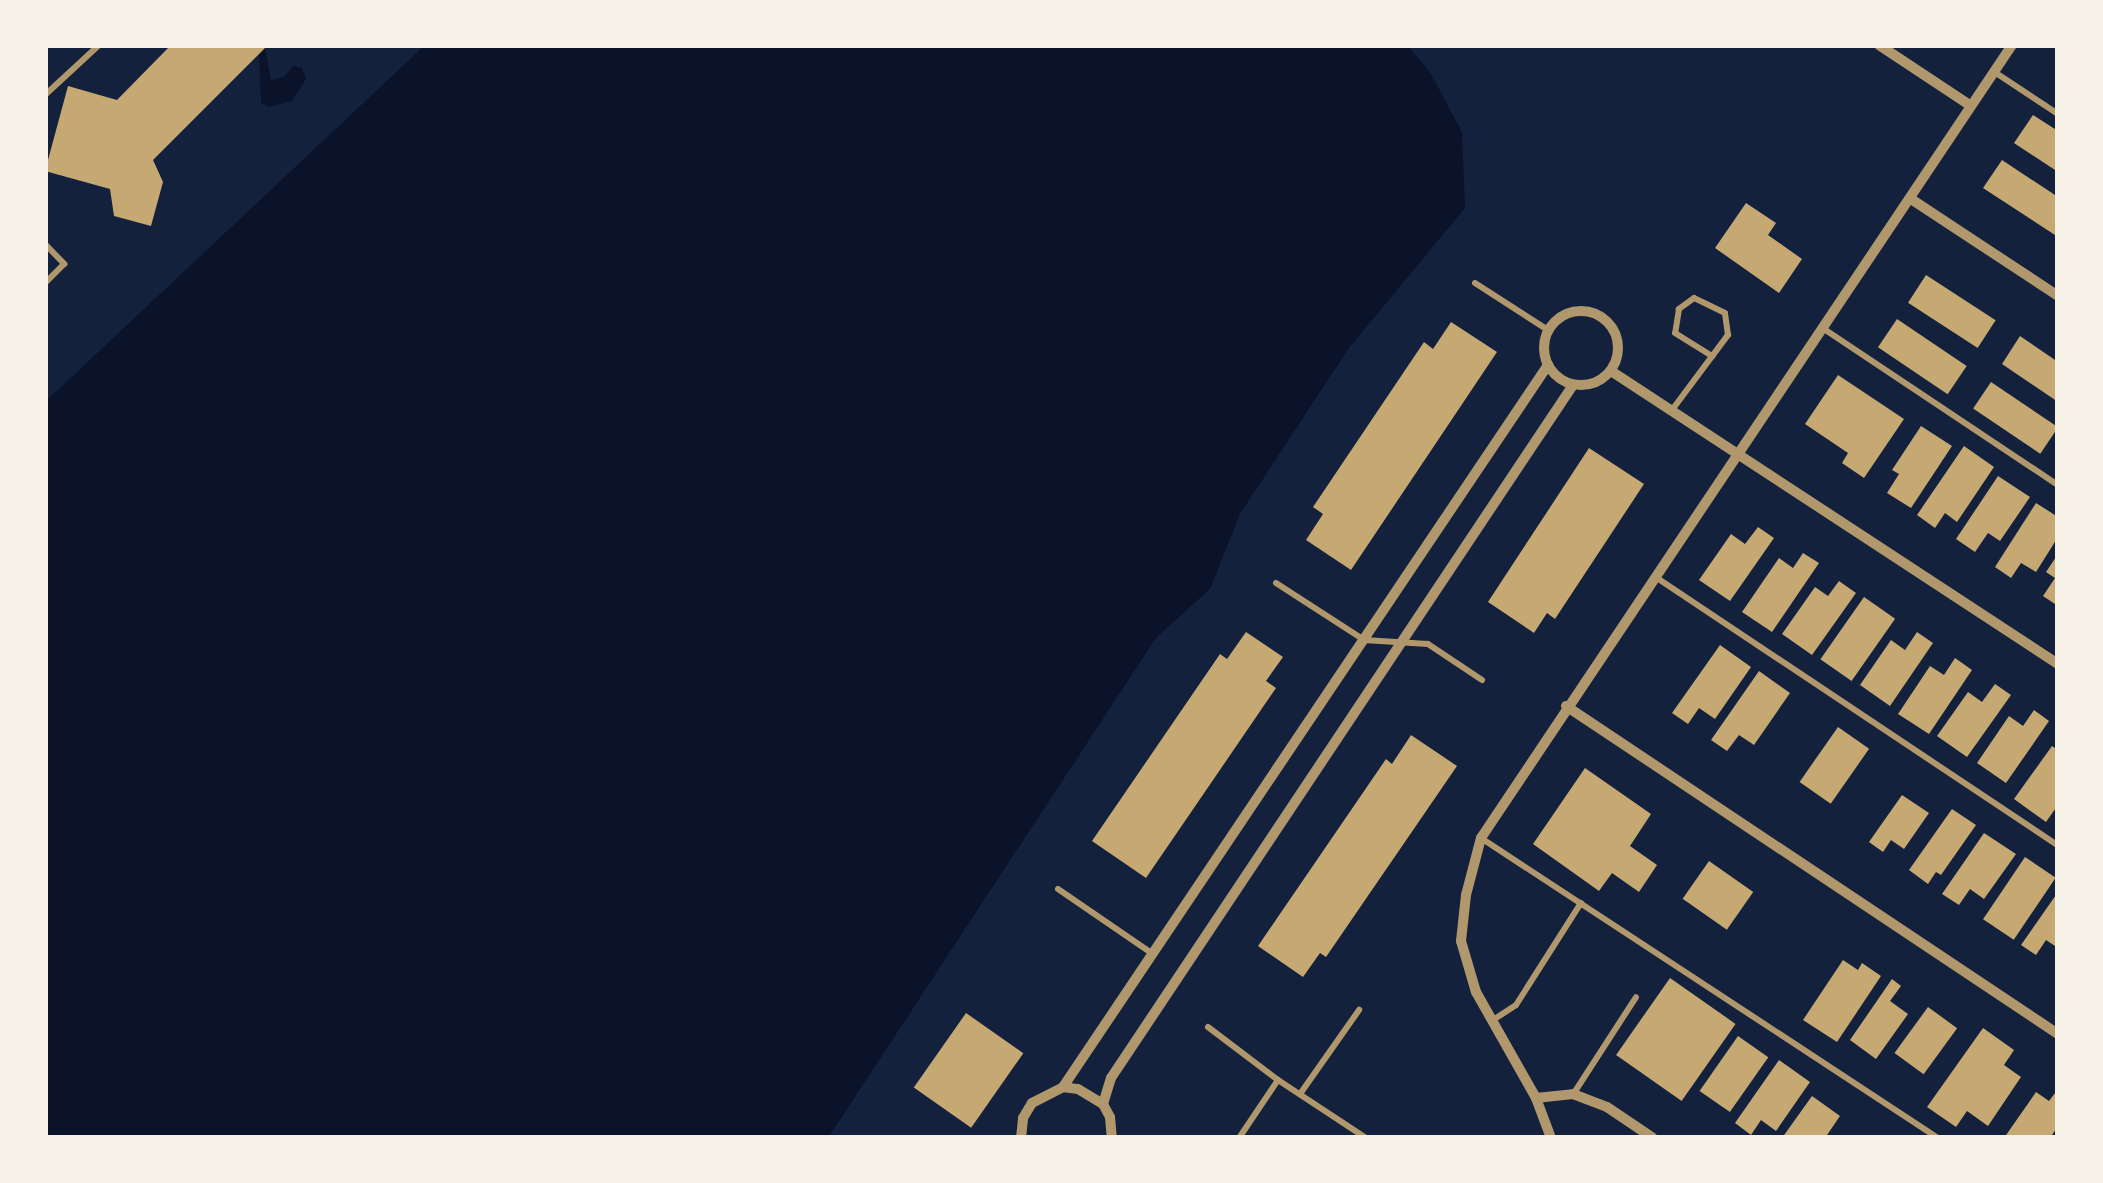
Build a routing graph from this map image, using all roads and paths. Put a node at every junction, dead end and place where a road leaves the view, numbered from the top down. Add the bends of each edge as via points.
1 (98, 45) edge
2 (1879, 45) edge
3 (2012, 45) edge
4 (1993, 71) junction
5 (45, 94) edge
6 (1971, 106) junction
7 (2058, 114) edge
8 (1911, 199) junction
9 (45, 244) edge
10 (1475, 282) dead end
11 (45, 283) edge
12 (2058, 296) edge
13 (1548, 330) junction
14 (1824, 330) junction
15 (1712, 356) junction
16 (1548, 365) junction
17 (1611, 371) junction
18 (1573, 385) junction
19 (1672, 410) junction
20 (1739, 455) junction
21 (2058, 485) edge
22 (1657, 578) junction
23 (1276, 583) dead end
24 (1364, 640) junction
25 (1400, 645) junction
26 (2058, 664) edge
27 (1482, 680) dead end
28 (1566, 706) junction
29 (1482, 838) junction
30 (2058, 845) edge
31 (1058, 889) dead end
32 (1581, 904) junction
33 (1154, 954) junction
34 (1636, 997) dead end
35 (1360, 1010) dead end
36 (1492, 1021) junction
37 (1208, 1027) dead end
38 (2058, 1034) edge
39 (1278, 1080) junction
40 (1063, 1087) junction
41 (1300, 1094) junction
42 (1573, 1094) junction
43 (1536, 1098) junction
44 (1103, 1104) junction
45 (1021, 1138) edge
46 (1112, 1138) edge
47 (1239, 1138) edge
48 (1366, 1138) edge
49 (1551, 1138) edge
50 (1653, 1138) edge
51 (1938, 1138) edge

1 - 5 lane
2 - 6 street
3 - 4 street
4 - 6 street
4 - 7 lane
6 - 8 street
8 - 12 street
8 - 14 street
9 - 11 lane via 64,264
10 - 13 lane
13 - 16 street
13 - 17 street via 1578,311 1602,317 1617,336
14 - 20 street
14 - 21 lane
15 - 15 lane via 1729,324 1725,313 1694,298 1679,309 1676,333
15 - 19 lane
16 - 18 street
16 - 24 street
17 - 18 street via 1601,381
17 - 19 street
18 - 25 street
19 - 20 street
20 - 22 street
20 - 26 street
22 - 28 street
22 - 30 lane
23 - 24 lane
24 - 25 lane
24 - 33 street
25 - 27 lane via 1428,644
25 - 44 street via 1111,1078
28 - 29 street
28 - 38 street
29 - 32 lane
29 - 36 street via 1461,941
31 - 33 lane
32 - 36 lane via 1516,1004
32 - 51 lane
33 - 40 street
34 - 42 lane
35 - 41 lane
36 - 43 street
37 - 39 lane
39 - 41 lane
39 - 47 lane
40 - 44 street
40 - 45 street via 1032,1103
41 - 48 lane
42 - 43 street
42 - 50 street
43 - 49 street
44 - 46 street

